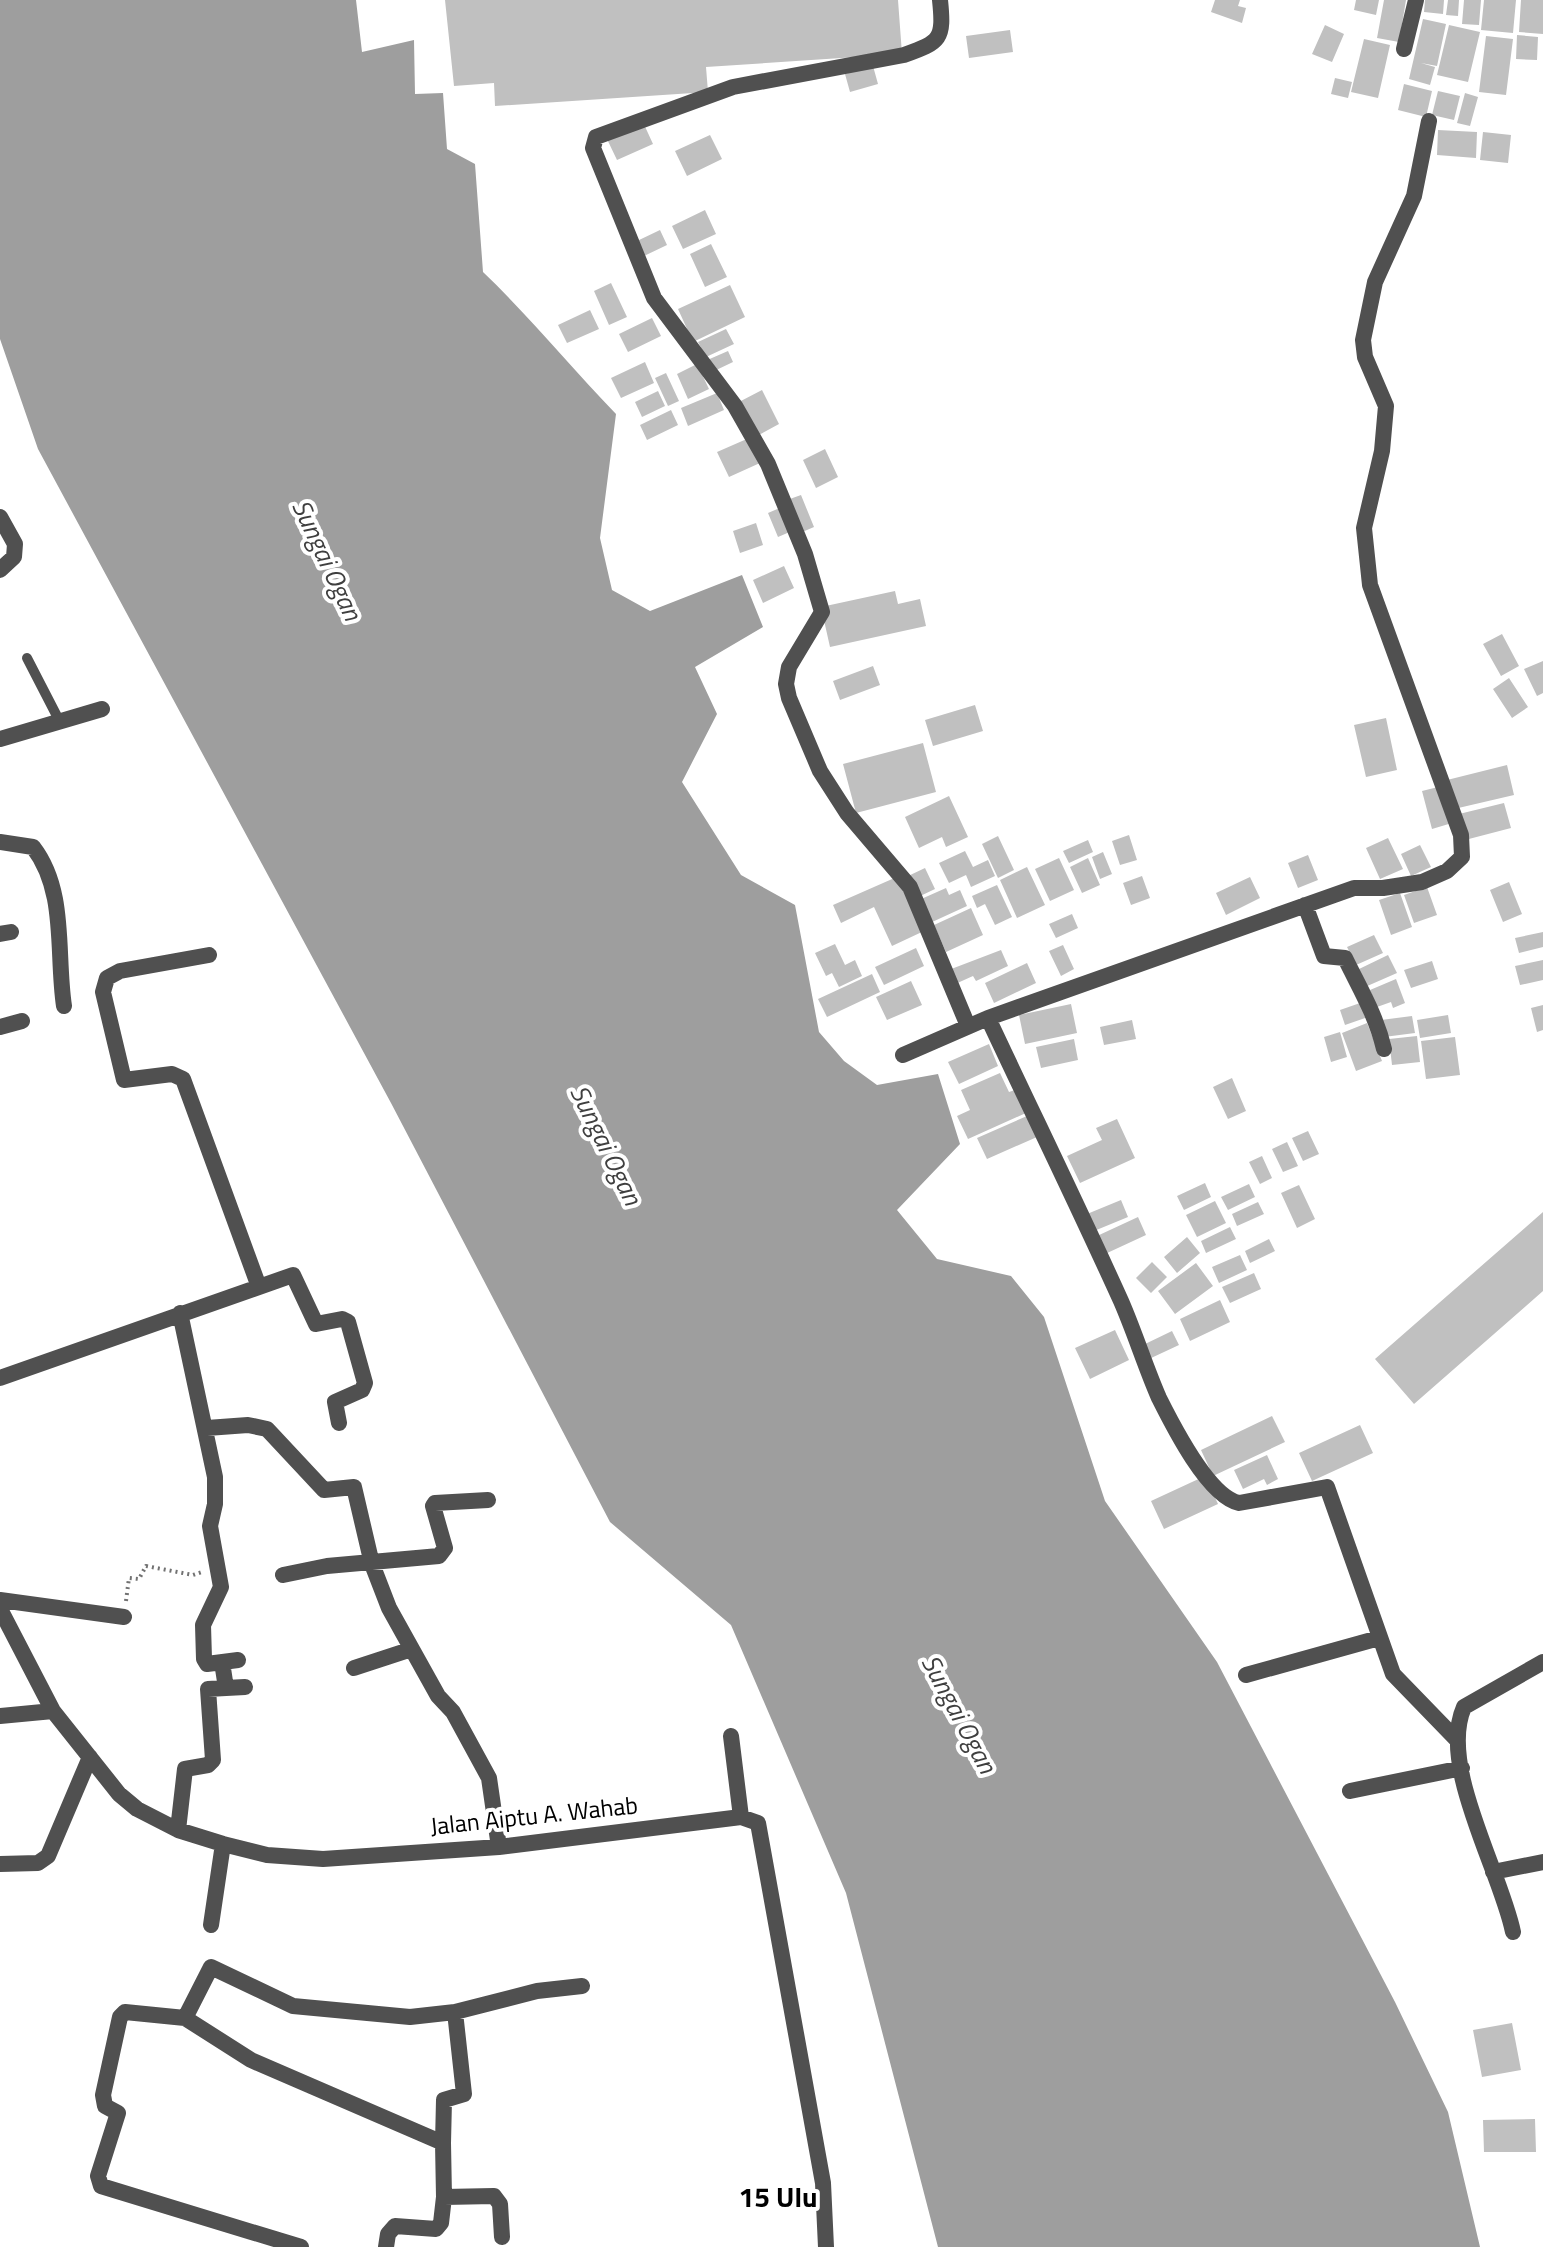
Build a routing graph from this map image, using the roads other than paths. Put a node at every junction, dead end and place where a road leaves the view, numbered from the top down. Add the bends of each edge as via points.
1 (940, 0) edge
2 (1416, 0) edge
3 (1404, 49) dead end
4 (1429, 121) dead end
5 (0, 517) edge
6 (0, 570) edge
7 (27, 658) dead end
8 (102, 709) dead end
9 (60, 722) junction
10 (0, 739) edge
11 (0, 842) edge
12 (1305, 905) junction
13 (209, 955) dead end
14 (64, 1006) dead end
15 (988, 1018) junction
16 (22, 1021) dead end
17 (968, 1026) junction
18 (0, 1027) edge
19 (1384, 1049) dead end
20 (903, 1055) dead end
21 (259, 1287) junction
22 (180, 1313) junction
23 (0, 1378) edge
24 (339, 1423) dead end
25 (207, 1428) junction
26 (488, 1500) dead end
27 (372, 1564) junction
28 (283, 1575) dead end
29 (0, 1600) edge
30 (124, 1617) road end
31 (3, 1619) edge
32 (1379, 1638) junction
33 (412, 1649) junction
34 (1543, 1662) edge
35 (354, 1668) dead end
36 (1246, 1675) dead end
37 (245, 1687) dead end
38 (226, 1688) junction
39 (53, 1711) junction
40 (0, 1716) edge
41 (731, 1736) dead end
42 (1456, 1739) junction
43 (90, 1757) junction
44 (1462, 1768) junction
45 (1350, 1791) dead end
46 (741, 1817) junction
47 (178, 1830) junction
48 (223, 1844) junction
49 (499, 1847) junction
50 (1543, 1862) edge
51 (0, 1864) edge
52 (1493, 1872) junction
53 (211, 1925) dead end
54 (1513, 1932) dead end
55 (582, 1986) dead end
56 (455, 2012) junction
57 (185, 2018) junction
58 (443, 2143) junction
59 (444, 2197) junction
60 (502, 2237) dead end
61 (301, 2247) edge
62 (386, 2247) edge
63 (826, 2247) edge

1 - 17 street via 943,27 928,46 733,87 619,127 594,142 654,298 749,429 784,500 819,602 815,625 789,667 789,698 826,782 910,887
2 - 3 street
4 - 12 street via 1414,196 1375,282 1363,340 1386,406 1364,555 1370,585 1461,835 1463,854 1447,871 1422,882 1354,888
5 - 6 street via 15,544 14,557
7 - 9 lane
8 - 9 street
9 - 10 street
11 - 14 street via 33,847 50,878
12 - 15 street
12 - 19 street via 1324,956 1345,958 1374,1011
13 - 21 street via 120,971 107,978 103,992 124,1080 172,1074 183,1079
15 - 17 street
15 - 32 street via 1106,1267 1159,1398 1217,1490 1239,1503 1327,1487
16 - 18 street
17 - 20 street
21 - 22 street
21 - 24 street via 293,1275 316,1324 348,1322 365,1383 362,1390 335,1402
22 - 23 street
22 - 25 street
25 - 27 street via 260,1425 276,1435 324,1490 352,1485
25 - 38 street via 215,1477 210,1526 221,1587 203,1625 204,1659 207,1664 230,1661
26 - 27 street via 435,1503 445,1548 439,1556
27 - 28 street
27 - 33 street
29 - 30 street
31 - 39 street, Jalan Aiptu A. Wahab
32 - 36 street
32 - 42 street via 1393,1674
33 - 35 street
33 - 49 street via 489,1778
34 - 42 street via 1464,1707
37 - 38 street
38 - 47 street via 208,1689 214,1754 208,1765 185,1769
39 - 40 street
39 - 43 street, Jalan Aiptu A. Wahab
41 - 46 street
42 - 44 street
43 - 47 street, Jalan Aiptu A. Wahab via 137,1809
43 - 51 street via 48,1856 38,1863
44 - 45 street
44 - 52 street via 1480,1843
46 - 49 street, Jalan Aiptu A. Wahab
46 - 63 street via 760,1829 823,2183
47 - 48 street, Jalan Aiptu A. Wahab
48 - 49 street, Jalan Aiptu A. Wahab via 267,1855 323,1859
48 - 53 street
50 - 52 street
52 - 54 street
55 - 56 street via 537,1991
56 - 57 street via 410,2017 293,2006 214,1967
56 - 58 street via 464,2094 444,2100
57 - 58 street via 251,2060
57 - 61 street via 128,2010 120,2017 103,2095 105,2106 118,2113 98,2176 101,2186
58 - 59 street
59 - 60 street via 494,2196
59 - 62 street via 436,2229 395,2226

